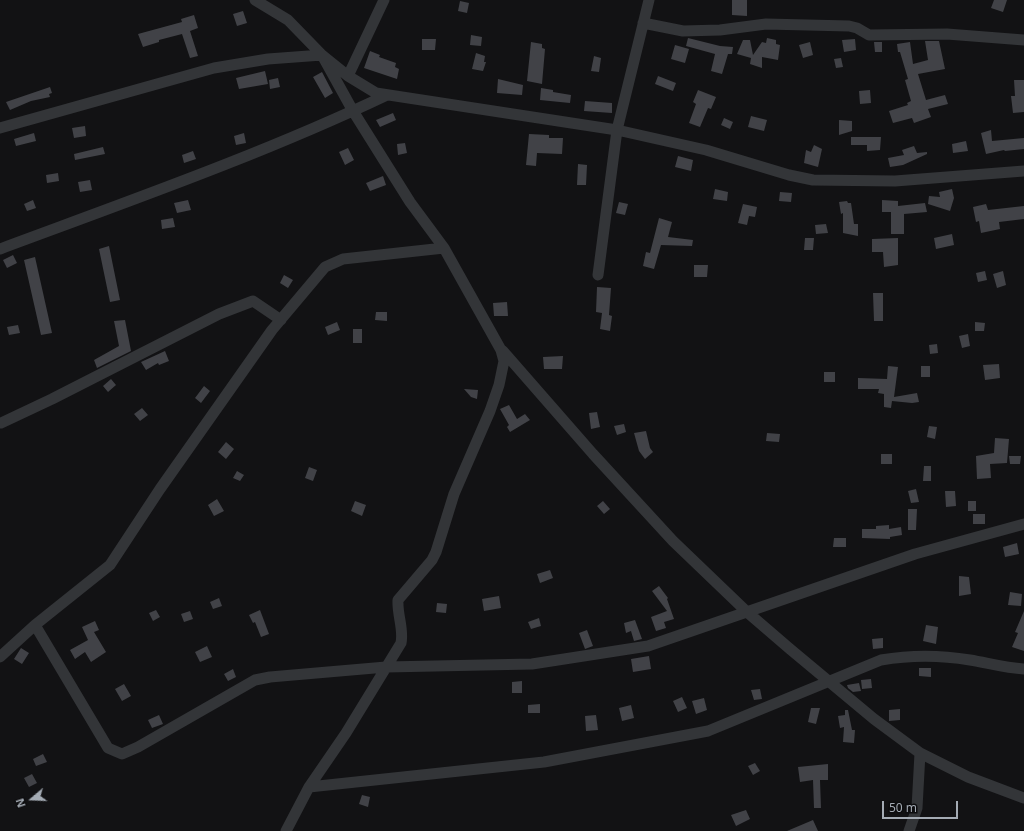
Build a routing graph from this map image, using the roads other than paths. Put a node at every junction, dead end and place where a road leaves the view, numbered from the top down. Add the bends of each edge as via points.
1 (255, 0) edge
2 (384, 0) edge
3 (649, 0) edge
4 (643, 23) junction
5 (1024, 40) edge
6 (322, 54) junction
7 (348, 76) junction
8 (387, 95) junction
9 (353, 111) junction
10 (0, 128) edge
11 (617, 130) junction
12 (1024, 171) edge
13 (444, 248) junction
14 (0, 249) edge
15 (598, 275) dead end
16 (281, 320) junction
17 (501, 350) junction
18 (1, 423) dead end
19 (1024, 524) edge
20 (747, 612) junction
21 (34, 625) junction
22 (0, 657) edge
23 (386, 667) junction
24 (1024, 669) edge
25 (829, 682) junction
26 (920, 753) junction
27 (309, 787) junction
28 (1024, 798) edge
29 (286, 831) edge
30 (909, 831) edge

1 - 6 street via 288,20
2 - 7 street
3 - 4 street
4 - 5 street via 684,31 720,30 766,24 849,26 869,35 947,34
4 - 11 street
6 - 7 street
6 - 9 street
6 - 10 street via 214,68
7 - 8 street via 376,93
8 - 9 street
8 - 11 street
9 - 13 street via 410,202
9 - 14 street
11 - 12 street via 706,150 813,180 895,180
11 - 15 street
13 - 16 street via 343,259 325,267
13 - 17 street
16 - 18 street via 253,301 219,314 52,400
16 - 21 street via 206,422 110,565
17 - 20 street via 673,541
17 - 23 street via 504,361 499,386 454,494 436,552 398,600 401,643
19 - 20 street via 915,554
20 - 23 street via 648,646 532,664
20 - 25 street
21 - 22 street
21 - 23 street via 108,748 122,754 255,680
23 - 27 street
24 - 25 street via 934,656 903,656 865,665
25 - 26 street
25 - 27 street via 708,731 544,762
26 - 28 street via 968,776
26 - 30 street via 917,808
27 - 29 street

